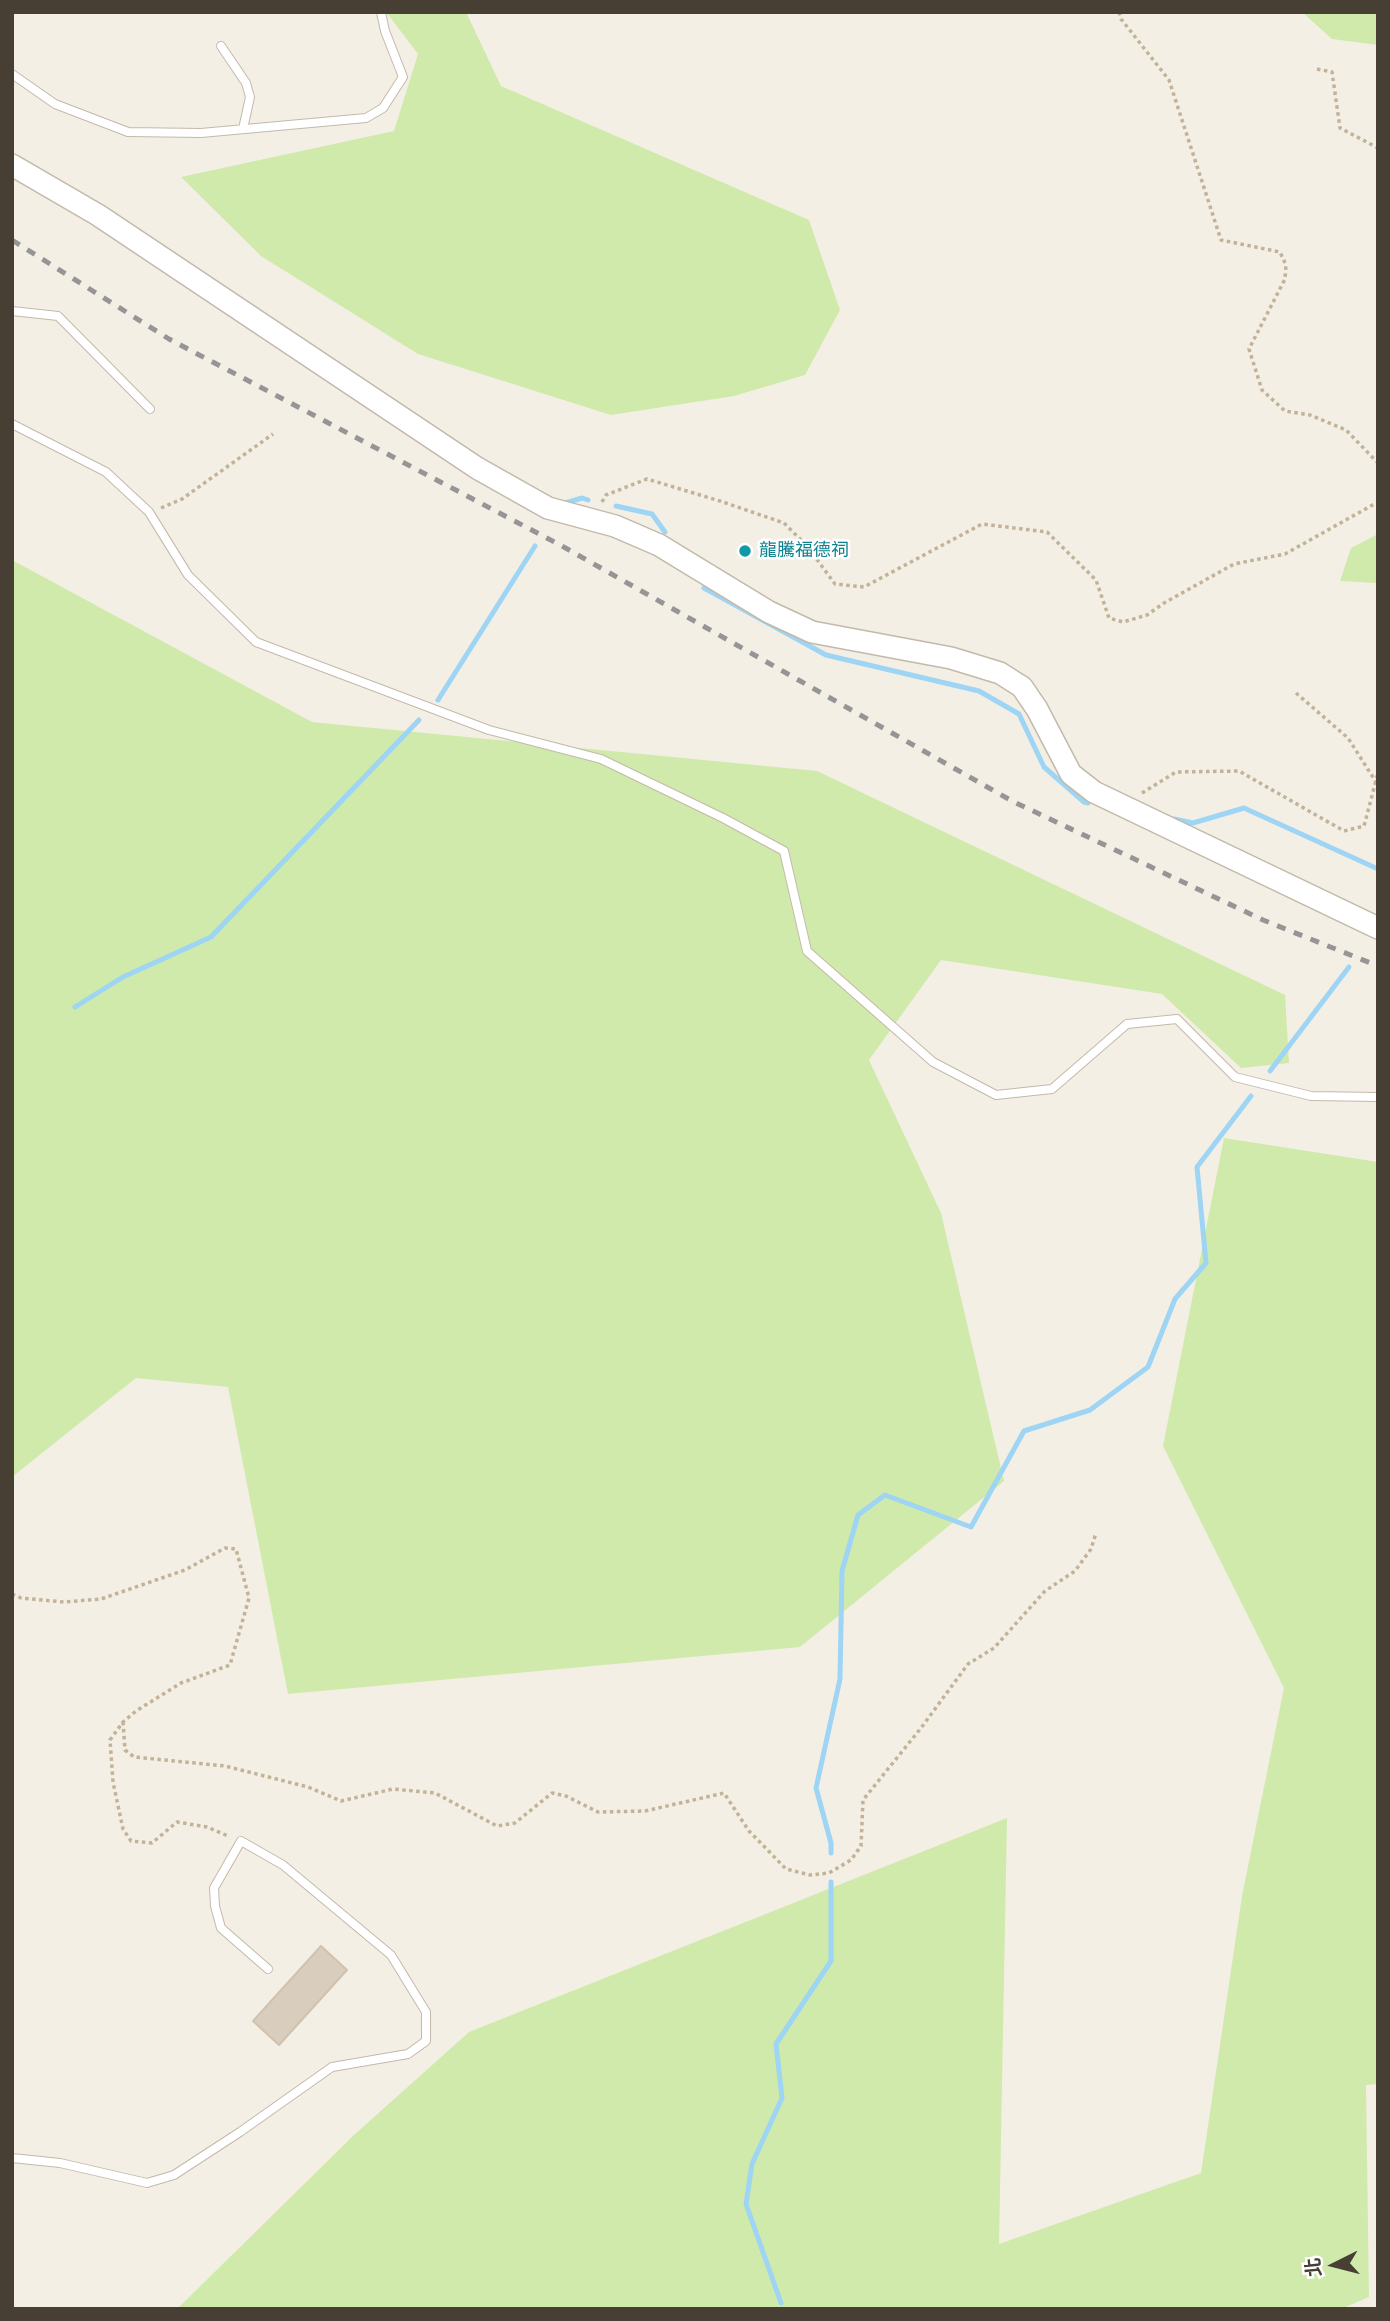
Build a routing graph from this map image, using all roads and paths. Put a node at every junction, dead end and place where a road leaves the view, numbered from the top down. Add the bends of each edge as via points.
1 (381, 12) edge
2 (1119, 12) edge
3 (221, 46) dead end
4 (1317, 69) dead end
5 (12, 74) edge
6 (243, 129) junction
7 (1378, 148) edge
8 (12, 165) edge
9 (12, 311) edge
10 (150, 409) dead end
11 (12, 424) edge
12 (273, 434) dead end
13 (1378, 463) edge
14 (1378, 502) edge
15 (149, 512) junction
16 (594, 521) junction
17 (1296, 693) dead end
18 (1378, 774) edge
19 (1376, 783) edge
20 (1120, 806) junction
21 (1378, 928) edge
22 (1378, 1097) edge
23 (1096, 1534) dead end
24 (12, 1594) edge
25 (123, 1723) junction
26 (241, 1841) junction
27 (268, 1969) dead end
28 (12, 2158) edge

1 - 6 lane via 403,76 383,108 366,118
2 - 13 path via 1169,80 1221,240 1280,252 1286,265 1285,279 1249,349 1262,390 1284,411 1310,415 1346,430
3 - 6 lane via 247,83 250,97
4 - 7 path via 1332,72 1340,128
5 - 6 lane via 55,104 128,132
8 - 16 street via 110,223 477,468 548,508
9 - 10 lane via 58,316
11 - 15 lane via 106,472
12 - 15 path via 182,499
14 - 16 path via 1285,554 1234,564 1147,615 1123,622 1109,618 1096,580 1047,532 982,524 864,587 835,584 784,523 647,480 606,495
15 - 22 lane via 188,575 256,642 489,730 601,759 784,851 807,951 933,1062 996,1095 1052,1089 1127,1024 1177,1019 1235,1077 1311,1096
16 - 20 street via 659,545 769,612 812,632 951,658 1000,673 1022,687 1071,774
17 - 19 path via 1348,738
18 - 19 path
19 - 20 path via 1364,826 1344,831 1239,771 1176,772
20 - 21 street
23 - 25 path via 1075,1571 1045,1591 994,1648 968,1664 863,1800 861,1846 851,1860 829,1873 810,1875 786,1869 749,1831 724,1793 645,1811 598,1812 552,1793 515,1823 497,1826 435,1793 393,1789 341,1801 309,1787 225,1766 134,1757 125,1749
24 - 25 path via 64,1602 101,1599 185,1570 225,1548 236,1549 249,1598 230,1665 181,1683
25 - 26 path via 110,1740 113,1782 123,1829 131,1841 152,1843 177,1822 207,1827
26 - 27 lane via 214,1888 215,1906 221,1928
26 - 28 lane via 283,1865 391,1955 426,2012 426,2041 408,2054 332,2067 174,2175 147,2183 60,2163

